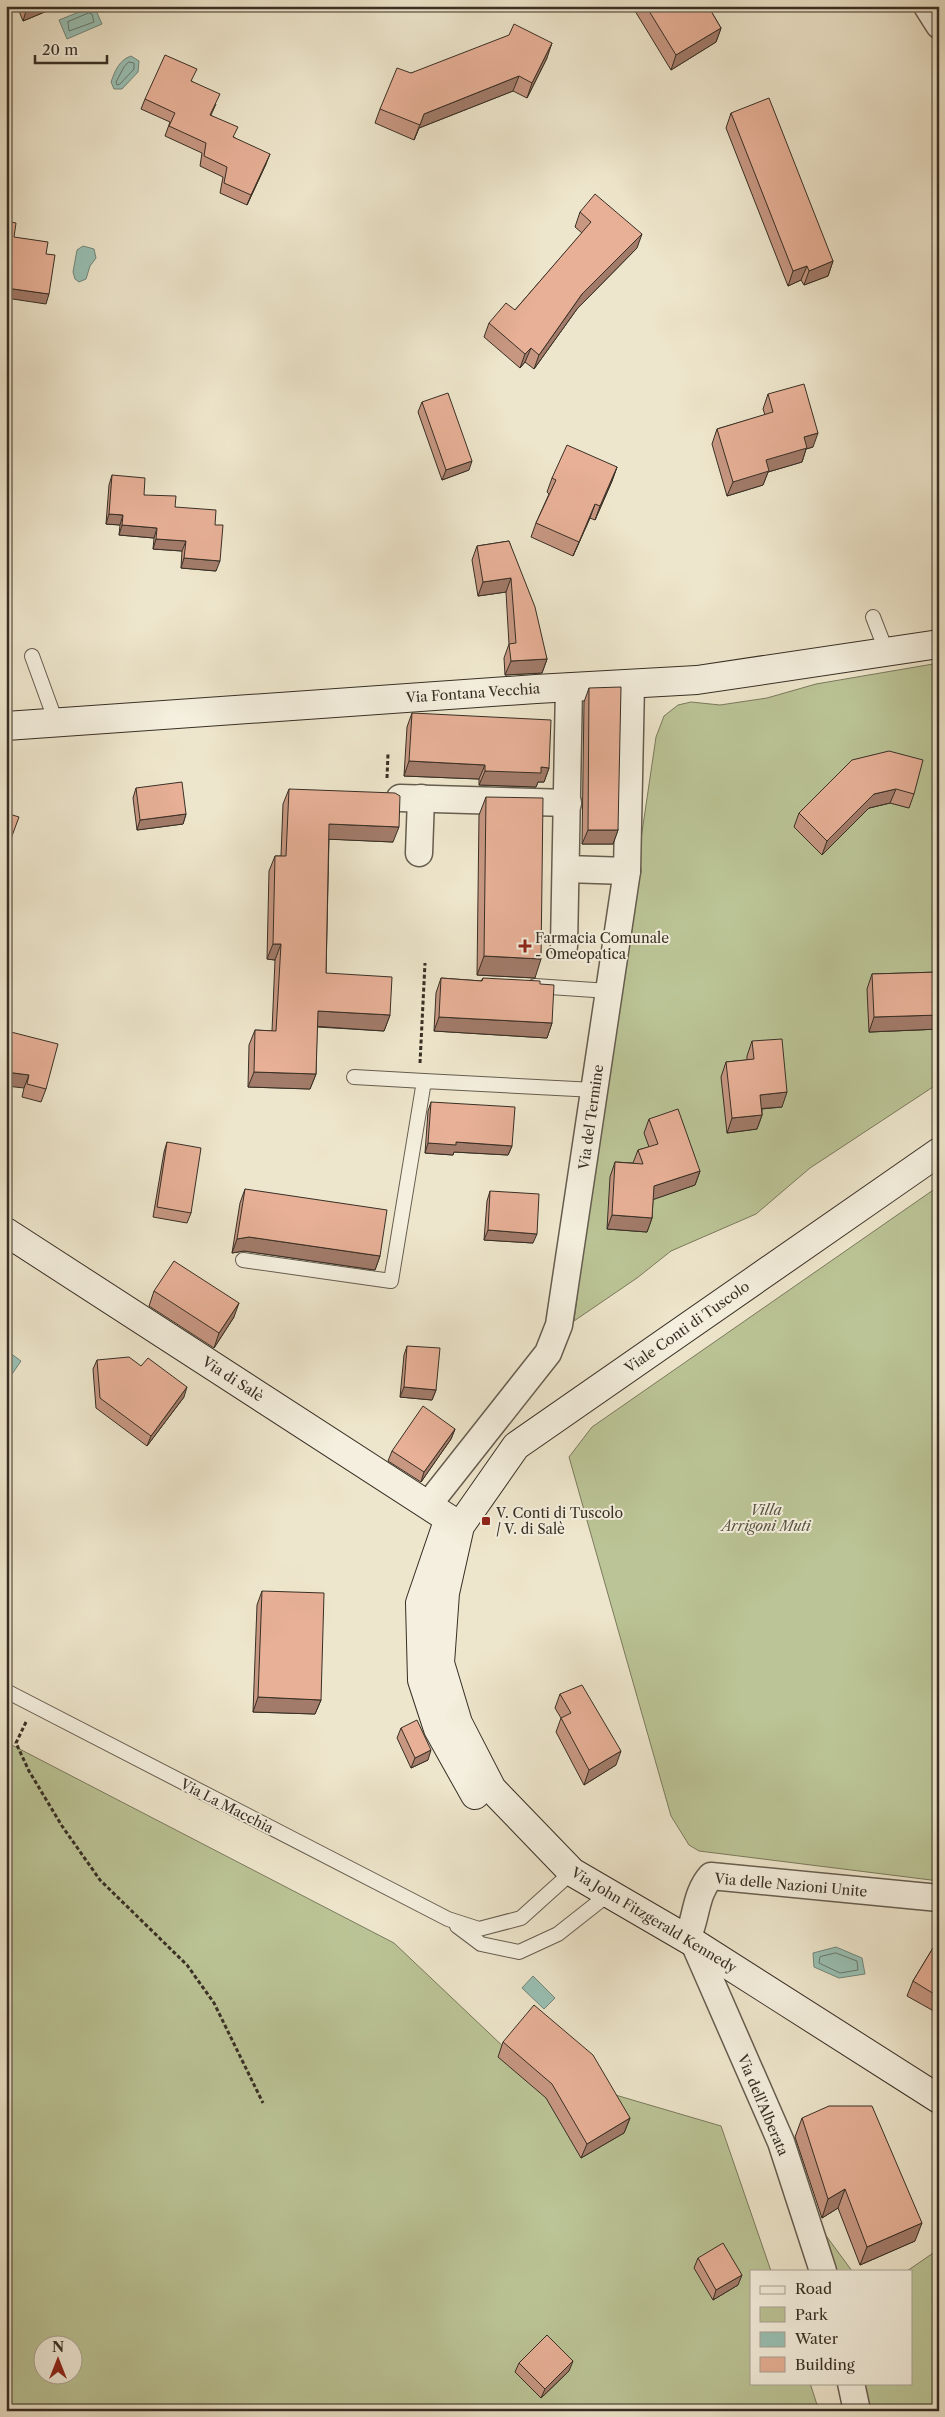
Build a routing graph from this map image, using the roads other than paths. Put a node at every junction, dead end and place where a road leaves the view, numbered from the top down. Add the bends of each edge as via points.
1 (927, 6) edge
2 (939, 25) edge
3 (873, 617) dead end
4 (939, 644) edge
5 (887, 653) junction
6 (32, 656) dead end
7 (631, 684) junction
8 (569, 687) junction
9 (56, 722) junction
10 (6, 726) edge
11 (568, 803) junction
12 (419, 853) dead end
13 (566, 868) junction
14 (627, 870) junction
15 (564, 946) dead end
16 (523, 986) edge
17 (609, 991) junction
18 (354, 1077) dead end
19 (424, 1080) junction
20 (595, 1090) junction
21 (939, 1152) edge
22 (6, 1232) edge
23 (243, 1260) dead end
24 (446, 1517) junction
25 (6, 1691) edge
26 (572, 1872) junction
27 (610, 1894) junction
28 (939, 1898) edge
29 (448, 1920) junction
30 (690, 1941) junction
31 (939, 2098) edge
32 (824, 2270) edge
33 (851, 2384) edge
34 (857, 2411) edge

1 - 2 street
3 - 5 lane
4 - 5 main road, Via Fontana Vecchia
5 - 7 main road, Via Fontana Vecchia via 724,677
6 - 9 lane
7 - 8 main road, Via Fontana Vecchia
7 - 14 street, Via del Termine
8 - 9 main road, Via Fontana Vecchia
8 - 11 street
9 - 10 main road, Via Fontana Vecchia
11 - 12 street via 410,798
11 - 13 street
13 - 14 street
13 - 15 street
14 - 17 street, Via del Termine
16 - 17 lane
17 - 20 street, Via del Termine
18 - 19 lane
19 - 20 lane
19 - 23 lane via 391,1281
20 - 24 street, Via del Termine via 559,1325 548,1353
21 - 24 main road, Viale Conti di Tuscolo via 516,1446 474,1482
22 - 24 main road, Via di Salè
24 - 26 main road, Via John Fitzgerald Kennedy via 420,1603 422,1680 438,1730 480,1804 524,1846
25 - 29 lane, Via La Macchia
26 - 27 main road, Via John Fitzgerald Kennedy
26 - 29 lane, Via La Macchia via 521,1918 479,1929
27 - 29 lane, Via La Macchia via 558,1934 519,1952 481,1944
27 - 30 main road, Via John Fitzgerald Kennedy
28 - 30 street, Via delle Nazioni Unite via 711,1876 697,1900
30 - 31 main road, Via John Fitzgerald Kennedy
30 - 32 street, Via dell'Alberata via 781,2142
33 - 34 street

